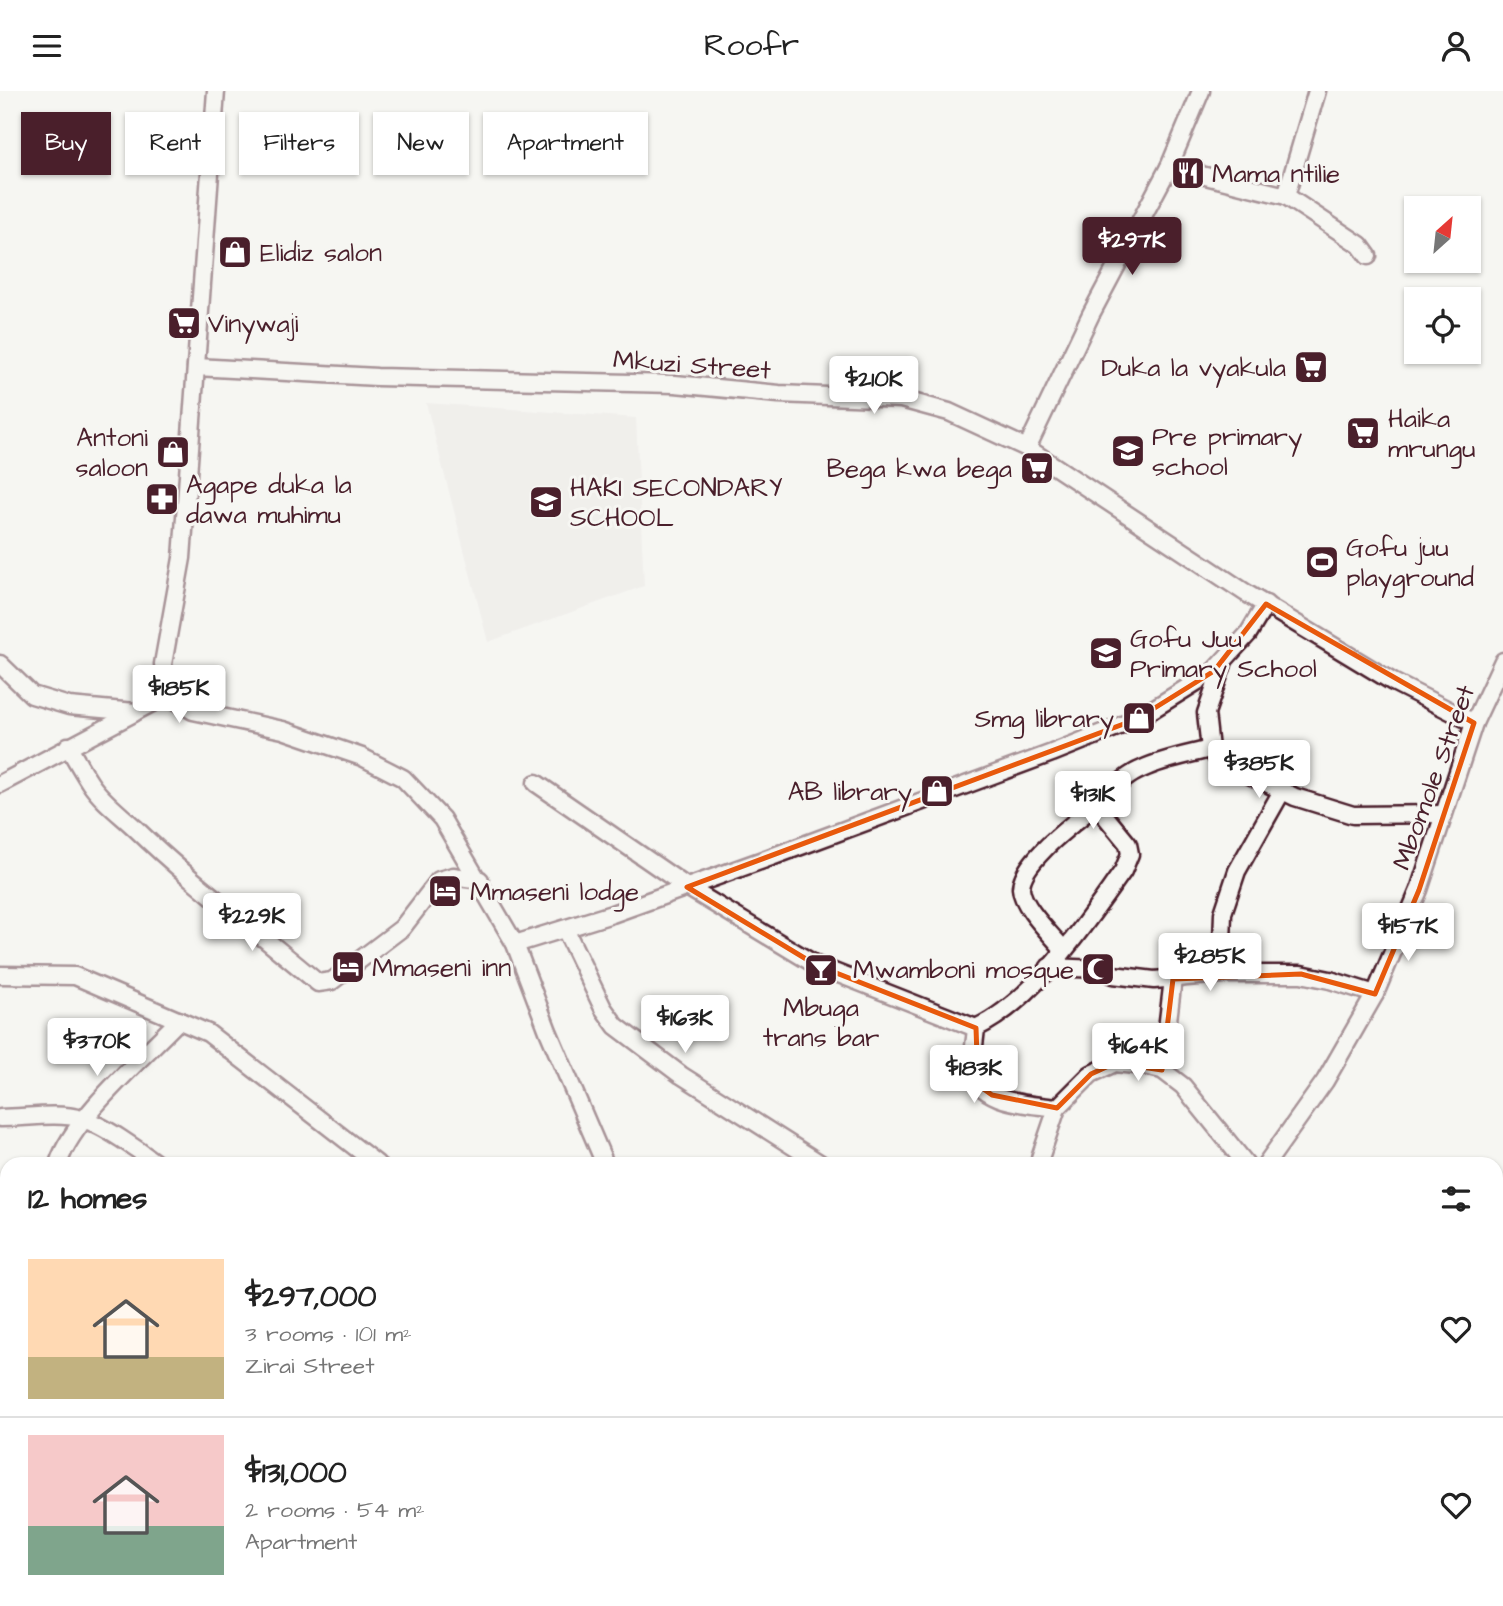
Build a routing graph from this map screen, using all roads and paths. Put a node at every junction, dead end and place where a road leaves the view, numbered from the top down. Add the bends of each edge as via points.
1 (216, 91) edge
2 (1201, 91) edge
3 (1317, 91) edge
4 (1169, 167) junction
5 (1286, 196) junction
6 (1368, 256) dead end
7 (196, 367) junction
8 (1027, 448) junction
9 (1266, 604) junction
10 (1225, 658) junction
11 (1503, 661) edge
12 (0, 664) edge
13 (167, 695) junction
14 (135, 712) junction
15 (1474, 723) junction
16 (68, 746) junction
17 (1210, 749) junction
18 (536, 783) dead end
19 (0, 784) edge
20 (1282, 791) junction
21 (1096, 805) junction
22 (1443, 814) junction
23 (480, 880) junction
24 (687, 887) junction
25 (565, 929) junction
26 (515, 944) junction
27 (1063, 949) junction
28 (1049, 967) junction
29 (1222, 974) junction
30 (0, 975) edge
31 (1173, 979) junction
32 (1375, 994) junction
33 (179, 1020) junction
34 (976, 1028) junction
35 (1162, 1070) junction
36 (1057, 1108) junction
37 (0, 1118) edge
38 (83, 1119) junction
39 (60, 1157) edge
40 (148, 1157) edge
41 (368, 1157) edge
42 (603, 1157) edge
43 (810, 1157) edge
44 (1040, 1157) edge
45 (1240, 1157) edge
46 (1271, 1157) edge

1 - 7 street
2 - 4 street
3 - 5 street
4 - 5 street
4 - 8 street
5 - 6 street via 1360,244
7 - 8 street, Mkuzi Street via 377,377 675,384 901,399 948,412
7 - 13 street via 182,558 163,664
8 - 9 street, Mkuzi Street
9 - 10 street via 1248,634
9 - 15 street, Mkuzi Street via 1393,682
10 - 17 street via 1206,713
10 - 24 street via 1214,671 1137,719
11 - 15 street, Mbomole Street
12 - 14 street via 33,695 48,701
13 - 14 street
13 - 23 street via 193,711 282,730 362,757 403,778 442,819
14 - 16 street
15 - 22 street, Mbomole Street
16 - 19 street
16 - 23 street via 91,785 155,847 318,983 332,981 402,928 439,880 453,876
17 - 20 street via 1219,760
17 - 21 street via 1141,769
18 - 24 street
20 - 22 street via 1353,815
20 - 29 street via 1237,871 1223,913
21 - 27 street via 1128,844 1130,854 1123,871
21 - 27 street via 1038,856 1021,887 1027,906
22 - 32 street, Mbomole Street via 1419,890
23 - 26 street
24 - 25 street
24 - 34 street via 816,965
25 - 26 street
25 - 43 street via 616,1026 681,1075
26 - 42 street
27 - 28 street
28 - 31 street
28 - 34 street via 1031,990
29 - 31 street
29 - 32 street via 1301,974
30 - 33 street via 75,976
31 - 35 street
32 - 46 street, Mbomole Street via 1325,1081
33 - 38 street
33 - 41 street via 208,1033
34 - 36 street via 973,1069 978,1085 992,1095
35 - 36 street via 1115,1063 1091,1074
35 - 45 street via 1183,1086
36 - 44 street
37 - 38 street
38 - 39 street
38 - 40 street

